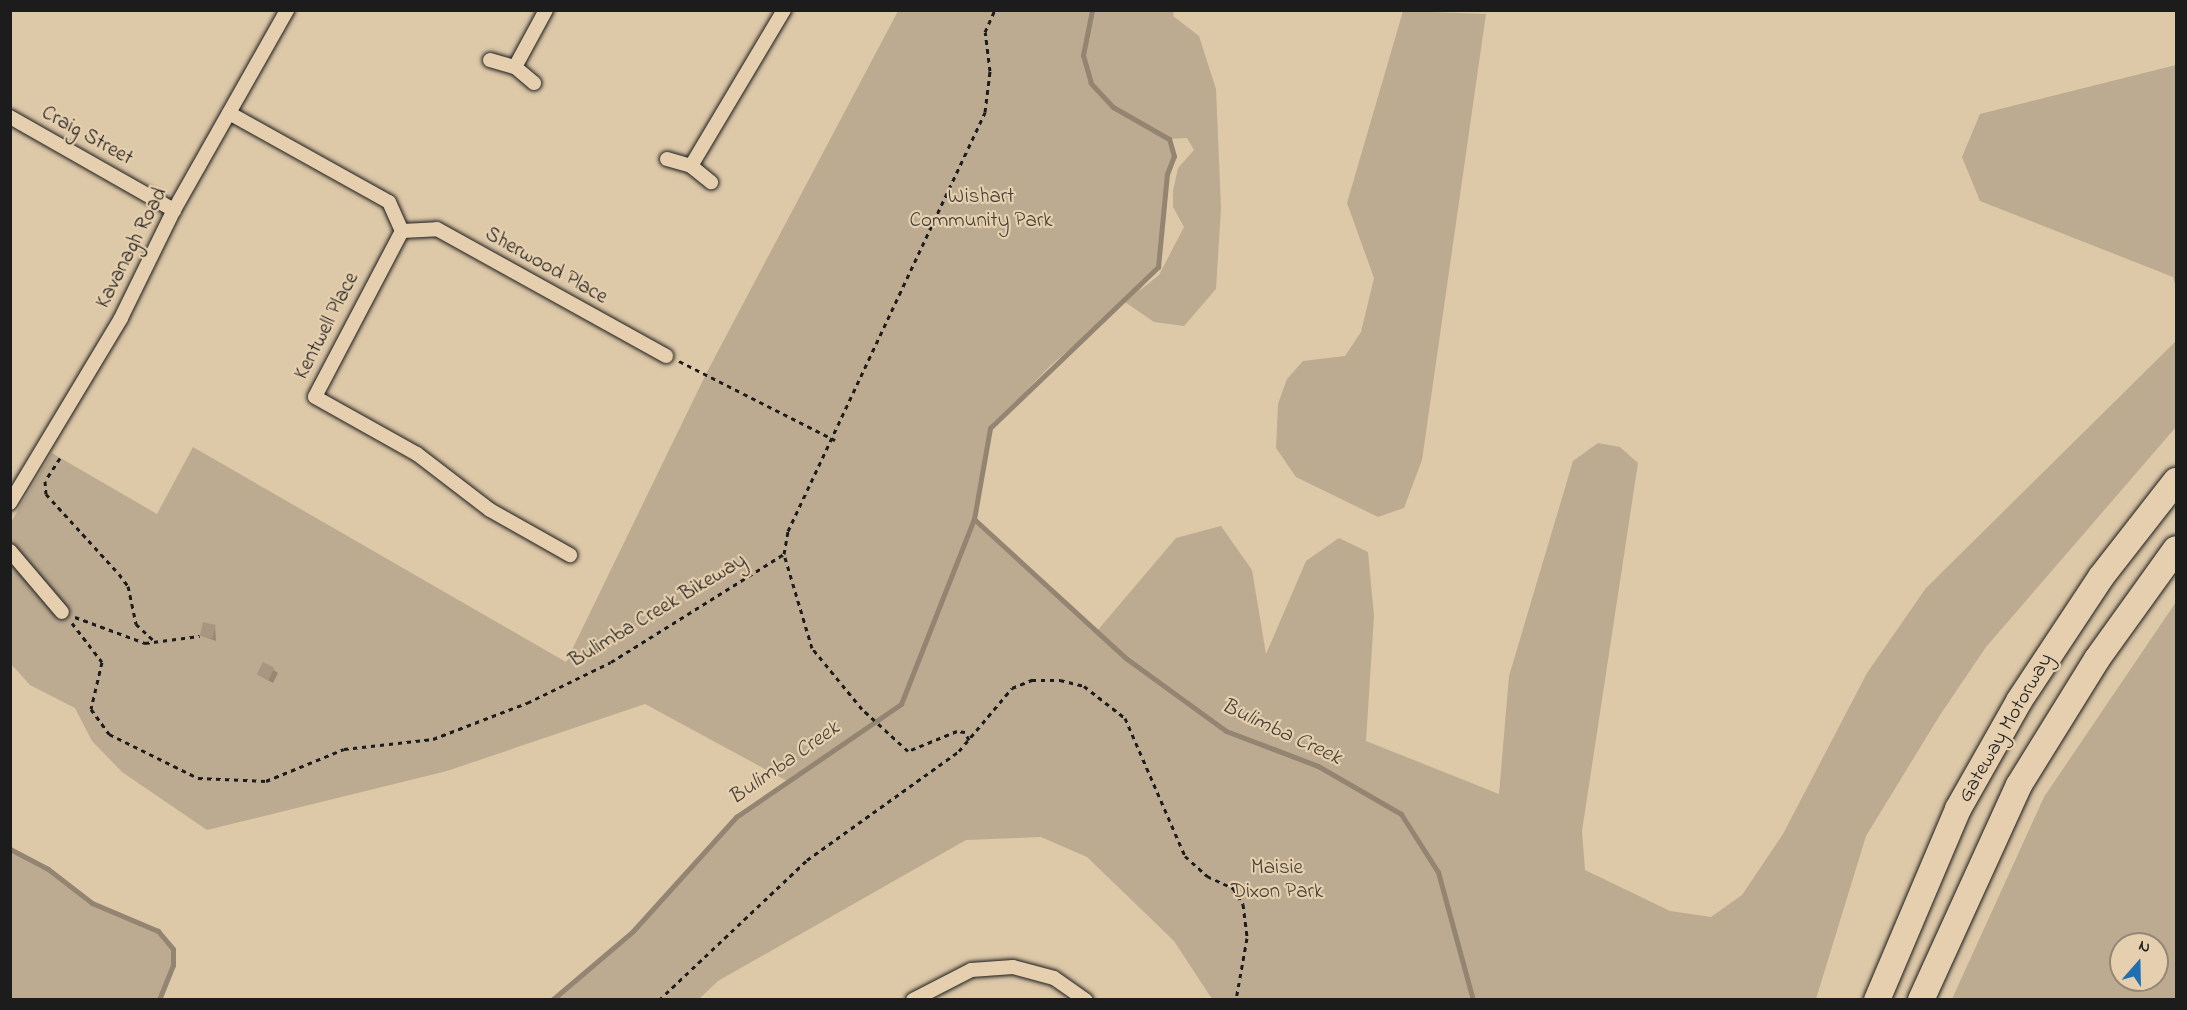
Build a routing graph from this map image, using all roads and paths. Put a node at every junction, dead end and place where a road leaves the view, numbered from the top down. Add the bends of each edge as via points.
1 (287, 10) edge
2 (546, 10) edge
3 (784, 10) edge
4 (995, 10) edge
5 (490, 60) dead end
6 (515, 67) junction
7 (534, 83) dead end
8 (229, 113) junction
9 (10, 117) edge
10 (667, 159) dead end
11 (692, 166) junction
12 (711, 182) dead end
13 (174, 210) junction
14 (402, 231) junction
15 (666, 356) joint
16 (835, 440) junction
17 (60, 458) dead end
18 (2176, 481) edge
19 (10, 502) edge
20 (2176, 549) edge
21 (10, 551) edge
22 (784, 554) junction
23 (570, 555) dead end
24 (62, 612) junction
25 (200, 636) dead end
26 (155, 642) junction
27 (969, 740) junction
28 (658, 999) edge
29 (913, 999) edge
30 (1086, 999) edge
31 (1236, 999) edge
32 (1877, 999) edge
33 (1921, 999) edge

1 - 8 street, Kavanagh Road
2 - 6 street
3 - 11 street
4 - 16 path via 986,32 990,70 985,112
5 - 6 street
6 - 7 street
8 - 13 street, Kavanagh Road
8 - 14 street via 389,202
9 - 13 street, Craig Street
10 - 11 street
11 - 12 street
13 - 19 street, Kavanagh Road via 121,318
14 - 15 street, Sherwood Place via 437,229
14 - 23 street, Kentwell Place via 315,397 417,454 490,510
15 - 16 path
16 - 22 path via 788,531
17 - 26 path via 45,481 46,494 123,580 136,624
18 - 32 highway, Gateway Motorway via 2101,577 2013,711 1958,809
20 - 33 highway, Gateway Motorway via 2091,667 2025,776
21 - 24 street
22 - 24 path, Bulimba Creek Bikeway via 611,662 465,730 344,749 266,781 242,784 182,771 97,722 90,696 102,662
22 - 27 path via 812,648 862,709 900,747 921,749 957,731 965,732
24 - 26 path via 138,642
25 - 26 path
27 - 28 path via 925,780 807,860
27 - 31 path via 1012,688 1032,680 1084,686 1125,718 1185,856 1207,876 1233,888 1243,904 1247,938
29 - 30 street via 971,970 1013,967 1054,978

